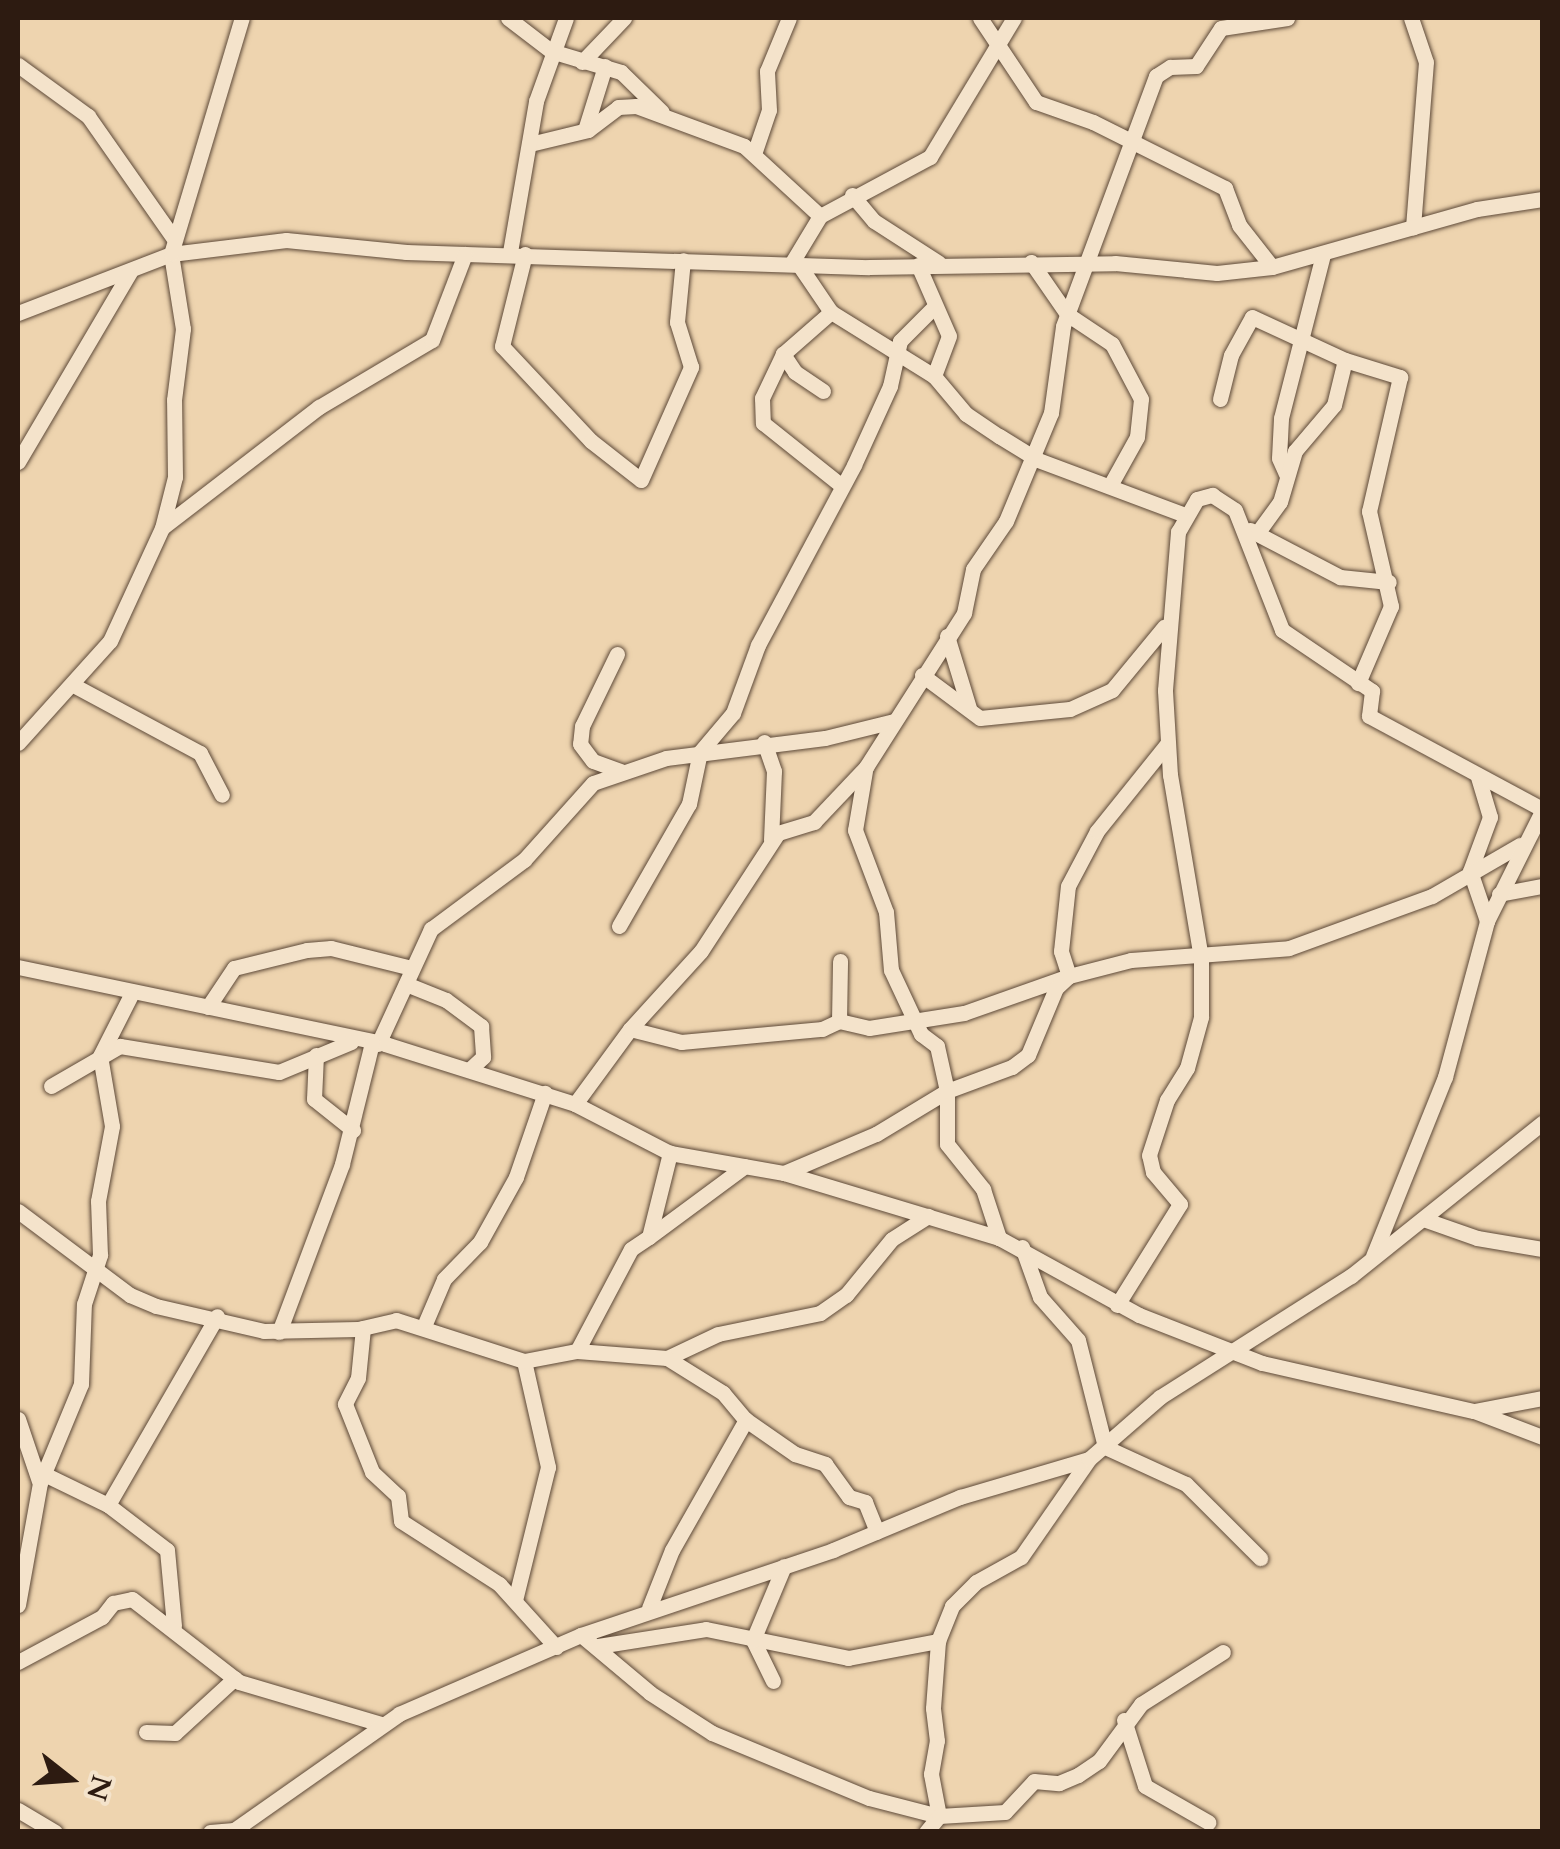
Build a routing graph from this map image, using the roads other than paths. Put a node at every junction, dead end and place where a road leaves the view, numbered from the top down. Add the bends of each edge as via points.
1 (242, 18) edge
2 (508, 18) edge
3 (566, 18) edge
4 (624, 18) edge
5 (789, 18) edge
6 (980, 18) edge
7 (1014, 18) edge
8 (1287, 18) edge
9 (1412, 18) edge
10 (996, 44) junction
11 (550, 52) junction
12 (582, 62) junction
13 (18, 65) edge
14 (605, 66) junction
15 (667, 116) junction
16 (586, 130) junction
17 (530, 144) junction
18 (1128, 144) junction
19 (754, 154) junction
20 (852, 194) junction
21 (1542, 199) edge
22 (820, 216) junction
23 (1413, 228) junction
24 (172, 246) junction
25 (518, 253) junction
26 (465, 254) junction
27 (1324, 255) junction
28 (683, 260) junction
29 (1031, 262) junction
30 (940, 263) junction
31 (1090, 264) junction
32 (795, 265) junction
33 (918, 265) junction
34 (1272, 267) junction
35 (130, 272) junction
36 (934, 308) junction
37 (831, 312) junction
38 (18, 313) edge
39 (1067, 314) junction
40 (1300, 338) junction
41 (783, 354) junction
42 (896, 355) junction
43 (1345, 360) junction
44 (934, 376) junction
45 (823, 391) dead end
46 (1220, 399) dead end
47 (1029, 454) junction
48 (18, 462) edge
49 (1286, 474) junction
50 (1110, 484) junction
51 (842, 486) junction
52 (1185, 515) junction
53 (162, 528) junction
54 (1252, 531) junction
55 (1389, 582) junction
56 (1166, 624) junction
57 (948, 636) junction
58 (617, 654) dead end
59 (922, 675) junction
60 (1358, 683) junction
61 (75, 686) junction
62 (969, 708) junction
63 (894, 721) junction
64 (1169, 741) junction
65 (764, 742) junction
66 (18, 743) edge
67 (700, 752) junction
68 (866, 768) junction
69 (621, 771) junction
70 (1478, 777) junction
71 (222, 795) dead end
72 (1542, 810) edge
73 (770, 844) junction
74 (1520, 846) junction
75 (1470, 871) junction
76 (1542, 886) edge
77 (1500, 894) junction
78 (1486, 921) junction
79 (619, 926) dead end
80 (1201, 958) junction
81 (840, 961) dead end
82 (18, 968) edge
83 (408, 976) junction
84 (1069, 976) junction
85 (132, 993) junction
86 (208, 1007) junction
87 (912, 1018) junction
88 (839, 1021) junction
89 (630, 1029) junction
90 (353, 1042) junction
91 (375, 1043) junction
92 (316, 1055) junction
93 (100, 1056) junction
94 (470, 1069) junction
95 (51, 1086) dead end
96 (947, 1091) junction
97 (545, 1093) junction
98 (574, 1104) junction
99 (1542, 1123) edge
100 (353, 1130) junction
101 (670, 1153) junction
102 (744, 1166) junction
103 (784, 1173) junction
104 (18, 1211) edge
105 (928, 1216) junction
106 (1422, 1220) junction
107 (649, 1237) junction
108 (998, 1238) junction
109 (1022, 1247) junction
110 (1542, 1249) edge
111 (1373, 1256) junction
112 (95, 1266) junction
113 (1117, 1304) junction
114 (217, 1316) junction
115 (424, 1326) junction
116 (363, 1328) junction
117 (280, 1332) junction
118 (1230, 1351) junction
119 (577, 1352) junction
120 (667, 1358) junction
121 (524, 1361) junction
122 (1542, 1398) edge
123 (1474, 1411) junction
124 (18, 1419) edge
125 (746, 1420) junction
126 (1542, 1437) edge
127 (1105, 1447) junction
128 (1090, 1459) junction
129 (42, 1479) junction
130 (108, 1505) junction
131 (877, 1532) junction
132 (1260, 1558) dead end
133 (784, 1566) junction
134 (18, 1597) edge
135 (515, 1600) junction
136 (649, 1608) junction
137 (174, 1626) junction
138 (581, 1635) junction
139 (753, 1640) junction
140 (938, 1641) junction
141 (556, 1646) junction
142 (598, 1646) junction
143 (1223, 1652) dead end
144 (18, 1662) edge
145 (236, 1678) junction
146 (773, 1681) dead end
147 (1124, 1720) junction
148 (381, 1724) junction
149 (146, 1732) dead end
150 (18, 1810) edge
151 (1005, 1812) junction
152 (939, 1816) junction
153 (1208, 1822) dead end
154 (235, 1831) edge
155 (55, 1832) edge
156 (210, 1832) edge
157 (926, 1832) edge
158 (1000, 1832) edge

1 - 24 street
2 - 11 street
3 - 11 street
4 - 12 street
5 - 19 street via 767,71 769,105
6 - 10 street
7 - 10 street
8 - 18 street via 1222,28 1194,67 1164,68
9 - 23 street via 1426,62
10 - 18 street via 1036,102
10 - 20 street via 930,157
11 - 12 street
11 - 17 street
12 - 14 street
13 - 24 street via 88,116
14 - 15 street via 638,85
14 - 16 street
15 - 16 street via 620,106
15 - 19 street
16 - 17 street
17 - 25 street
18 - 31 street
18 - 34 street via 1225,188 1239,225
19 - 22 street
20 - 22 street
20 - 30 street via 874,221
21 - 23 street
22 - 32 street
23 - 27 street
24 - 26 street via 286,240
24 - 35 street
24 - 53 street via 182,329 174,400 176,477
25 - 26 street
25 - 28 street
25 - 28 street via 502,346 590,441 641,480 691,367 677,322
26 - 53 street via 432,340 320,407
27 - 34 street
27 - 40 street
28 - 32 street
29 - 30 street
29 - 31 street
29 - 39 street
30 - 33 street
31 - 34 street via 1217,273
31 - 39 street
32 - 33 street
32 - 37 street
33 - 36 street
35 - 38 street
35 - 48 street
36 - 42 street via 909,330
36 - 44 street via 949,336
37 - 41 street
37 - 42 street
39 - 47 street via 1051,414
39 - 50 street via 1108,339 1141,399 1137,437
40 - 43 street
40 - 46 street via 1252,317 1231,355
40 - 49 street via 1281,418 1279,458
41 - 45 street via 784,362
41 - 51 street via 762,398 763,423
42 - 44 street
42 - 51 street via 885,398
43 - 49 street via 1334,405 1300,444
43 - 55 street via 1400,377 1369,511
44 - 47 street via 966,414
47 - 50 street
47 - 57 street via 1006,521 974,569 970,601
49 - 54 street via 1280,502
50 - 52 street
51 - 67 street via 755,652 737,705
52 - 54 street via 1196,499 1212,495
52 - 56 street
53 - 61 street via 114,636
54 - 55 street via 1340,577
54 - 60 street via 1246,550 1286,634
55 - 60 street via 1390,614
56 - 62 street via 1112,690 1076,708 998,719 980,718
56 - 64 street
57 - 59 street
57 - 62 street
58 - 69 street via 580,744 593,761
59 - 62 street
59 - 63 street
60 - 70 street via 1375,696 1369,716 1389,732
61 - 66 street
61 - 71 street via 200,753
63 - 65 street via 825,738
63 - 68 street
64 - 80 street
64 - 84 street via 1097,831 1068,886 1061,951
65 - 67 street
65 - 73 street via 774,771
67 - 69 street
67 - 79 street via 688,804
68 - 73 street via 814,822 789,826
68 - 87 street via 854,830 886,912 891,970
69 - 83 street via 579,796 516,867 446,912
70 - 72 street
70 - 75 street via 1490,817
72 - 74 street
73 - 89 street via 702,951
74 - 75 street
74 - 77 street
75 - 78 street
75 - 80 street via 1432,896 1290,948
76 - 77 street
77 - 78 street
78 - 111 street via 1445,1077
80 - 84 street via 1130,960
80 - 113 street via 1196,1040 1149,1155 1153,1172 1180,1204
81 - 88 street
82 - 85 street
83 - 86 street via 331,948 307,950 234,968
83 - 91 street
83 - 94 street via 481,1026 483,1057
84 - 87 street via 964,1013
84 - 96 street via 1056,988 1028,1054
85 - 86 street
85 - 93 street
86 - 90 street
87 - 88 street via 869,1028
87 - 96 street via 937,1046
88 - 89 street via 681,1042
89 - 98 street
90 - 91 street
90 - 92 street
91 - 94 street
91 - 100 street
92 - 93 street via 279,1072 207,1065 138,1046
92 - 100 street via 314,1099
93 - 95 street
93 - 112 street via 112,1126
94 - 97 street
96 - 103 street via 876,1134 811,1156
96 - 108 street via 947,1144 983,1189
97 - 98 street
97 - 115 street via 516,1176 480,1242 444,1280
98 - 101 street
99 - 106 street
100 - 117 street
101 - 102 street
101 - 107 street
102 - 103 street
102 - 107 street
103 - 105 street
104 - 112 street
105 - 108 street
105 - 120 street via 892,1238 846,1294 820,1313 718,1334
106 - 110 street
106 - 111 street
107 - 119 street via 631,1249
108 - 109 street
109 - 113 street
109 - 127 street via 1040,1297 1078,1340
111 - 118 street
112 - 114 street via 156,1306
112 - 129 street via 84,1304 81,1384
113 - 118 street
114 - 117 street
114 - 130 street
115 - 116 street via 389,1320
115 - 121 street
116 - 117 street
116 - 135 street via 358,1378 345,1404 372,1472 398,1496 405,1528
118 - 123 street
118 - 127 street via 1160,1397
119 - 120 street
119 - 121 street
120 - 125 street via 723,1393
121 - 135 street via 548,1468
122 - 123 street
123 - 126 street
124 - 129 street
125 - 131 street via 795,1454 825,1464 849,1497 866,1502
125 - 136 street via 659,1575
127 - 128 street
127 - 132 street via 1186,1484
128 - 131 street via 960,1498
128 - 140 street via 1015,1563 956,1600
129 - 130 street
129 - 134 street
130 - 137 street via 168,1550
131 - 133 street
133 - 136 street
133 - 139 street
135 - 141 street
136 - 138 street
137 - 144 street via 124,1598
137 - 145 street
138 - 141 street
138 - 142 street
139 - 140 street via 848,1658
139 - 142 street via 685,1630
139 - 146 street
140 - 152 street via 931,1774
141 - 148 street
142 - 152 street via 650,1693 721,1738 919,1816
143 - 147 street
145 - 148 street
145 - 149 street via 176,1733
147 - 151 street via 1093,1766 1059,1783 1034,1781
147 - 153 street via 1146,1786
148 - 154 street
150 - 155 street
151 - 152 street
151 - 158 street
152 - 157 street
154 - 156 street

